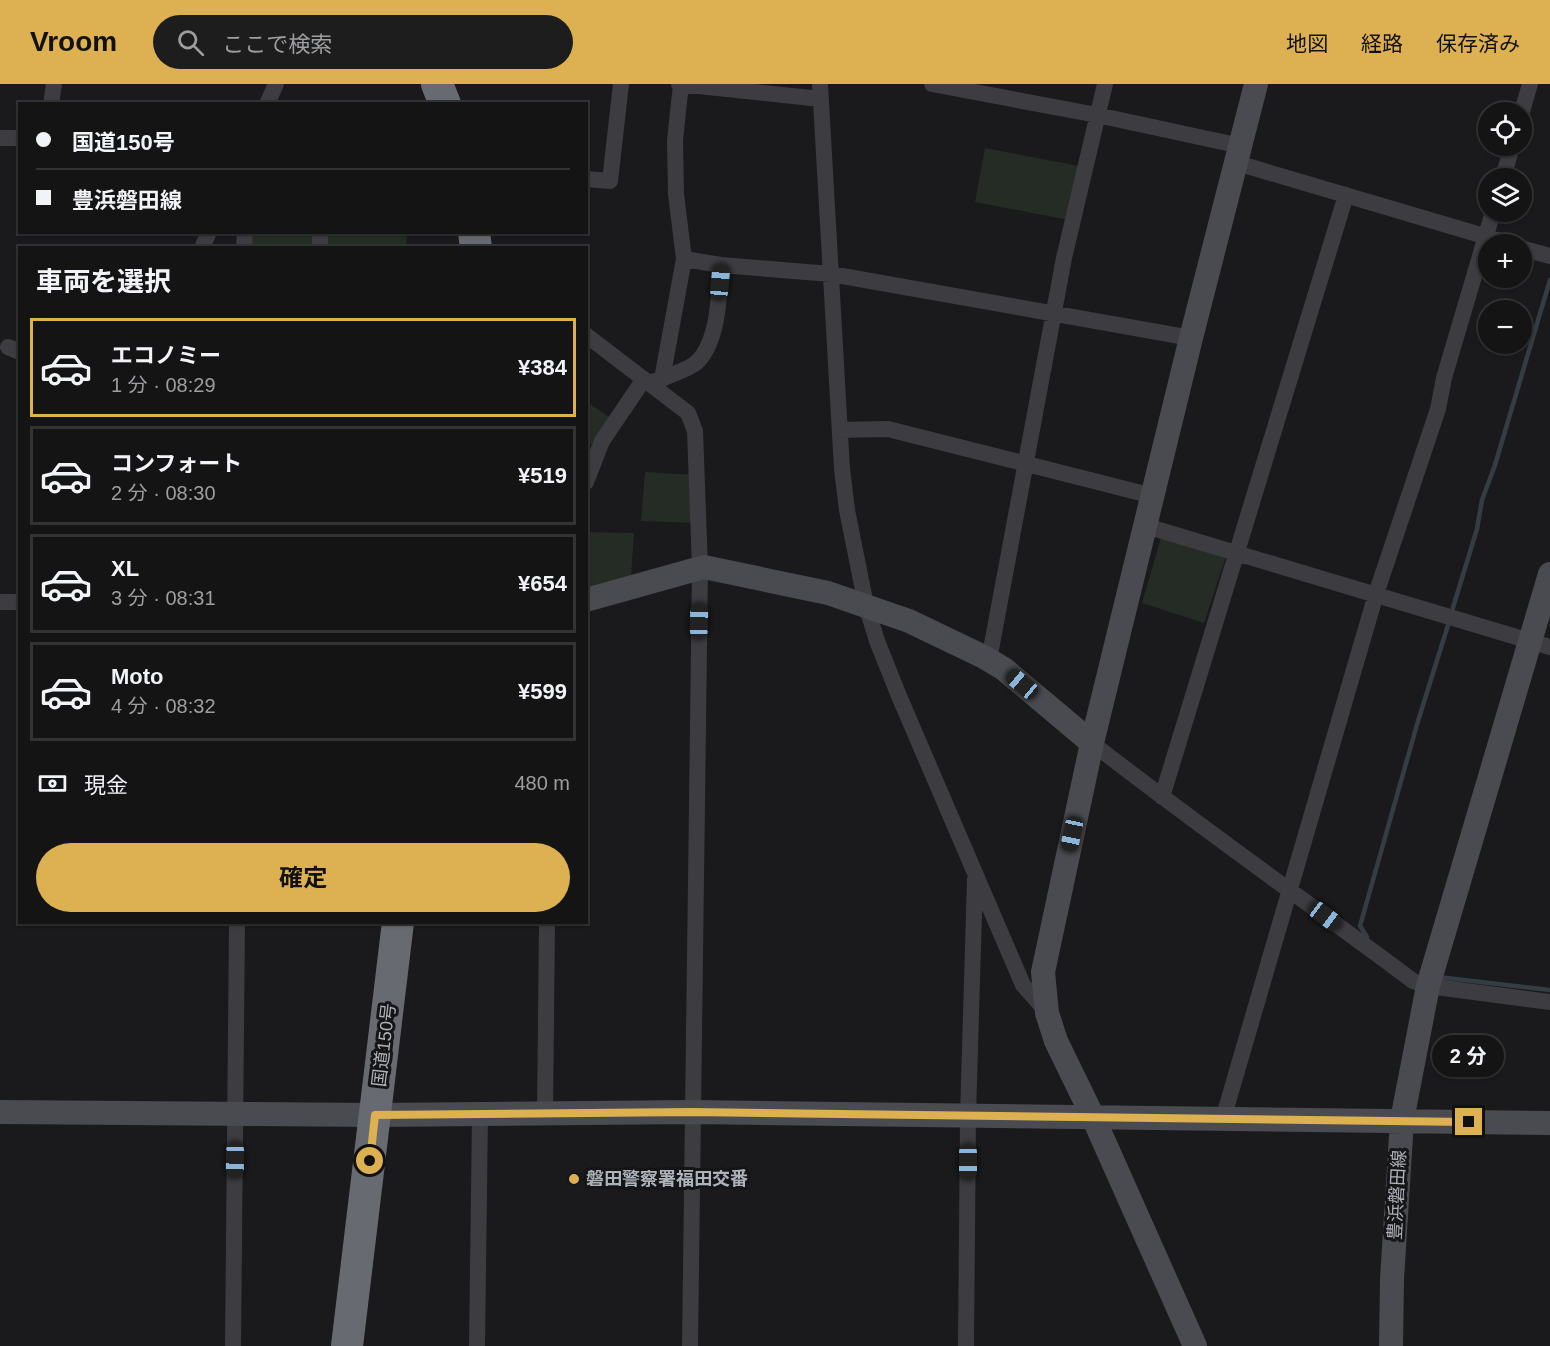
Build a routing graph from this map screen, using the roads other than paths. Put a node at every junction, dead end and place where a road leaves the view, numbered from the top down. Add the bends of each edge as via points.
1 (54, 84) edge
2 (276, 84) edge
3 (437, 84) edge
4 (621, 84) edge
5 (680, 84) edge
6 (932, 84) edge
7 (1105, 84) edge
8 (1256, 84) edge
9 (1530, 84) edge
10 (820, 92) edge
11 (51, 102) edge
12 (268, 102) edge
13 (444, 102) edge
14 (1525, 102) edge
15 (1097, 115) junction
16 (0, 138) edge
17 (18, 138) edge
18 (1239, 154) junction
19 (588, 178) edge
20 (1346, 195) junction
21 (1478, 235) edge
22 (1532, 251) edge
23 (1550, 256) edge
24 (684, 259) junction
25 (1478, 264) edge
26 (721, 265) junction
27 (831, 274) junction
28 (1053, 314) junction
29 (588, 336) edge
30 (1191, 338) junction
31 (651, 380) junction
32 (840, 430) junction
33 (1026, 463) junction
34 (588, 477) edge
35 (1153, 496) junction
36 (1146, 526) junction
37 (1235, 553) junction
38 (700, 568) junction
39 (1550, 574) edge
40 (1376, 594) junction
41 (588, 599) edge
42 (866, 604) junction
43 (1540, 644) edge
44 (989, 660) junction
45 (1092, 743) junction
46 (1162, 797) junction
47 (975, 875) junction
48 (1290, 890) junction
49 (237, 924) edge
50 (398, 924) edge
51 (547, 924) edge
52 (1428, 986) junction
53 (1550, 1002) edge
54 (1047, 1013) junction
55 (0, 1112) edge
56 (692, 1112) junction
57 (235, 1114) junction
58 (545, 1114) junction
59 (375, 1115) junction
60 (480, 1115) junction
61 (968, 1116) junction
62 (1093, 1117) junction
63 (1222, 1119) junction
64 (1402, 1120) junction
65 (1550, 1123) edge
66 (1187, 1339) edge
67 (233, 1346) edge
68 (347, 1346) edge
69 (477, 1346) edge
70 (690, 1346) edge
71 (966, 1346) edge
72 (1391, 1346) edge

1 - 11 street
2 - 12 street
3 - 13 highway
4 - 19 street via 610,181
5 - 10 street
5 - 24 street via 676,194
6 - 15 street
7 - 15 street
8 - 18 street
9 - 14 street
10 - 27 street
15 - 18 street
15 - 28 street
16 - 17 street
18 - 20 street
18 - 30 street
20 - 21 street
20 - 37 street
22 - 23 street
24 - 26 street
24 - 31 street
25 - 40 street via 1438,409
26 - 27 street
26 - 31 street via 717,317 706,348 695,363
27 - 28 street
27 - 32 street
28 - 30 street
28 - 33 street
29 - 31 street
30 - 35 street
31 - 34 street via 602,441
31 - 38 street via 688,414 694,431
32 - 33 street via 888,429
32 - 42 street via 847,510
33 - 35 street
33 - 44 street
35 - 36 street
36 - 37 street
36 - 45 street
37 - 40 street
37 - 46 street
38 - 41 street
38 - 42 street
38 - 56 street
39 - 43 street, 豊浜磐田線
40 - 43 street
40 - 48 street
42 - 44 street
42 - 47 street via 899,696
43 - 52 street, 豊浜磐田線
44 - 45 street
45 - 46 street
45 - 54 street via 1043,972
46 - 48 street
47 - 54 street via 1023,985
47 - 61 street
48 - 52 street via 1413,981
48 - 63 street
49 - 57 street
50 - 59 highway, 国道150号
51 - 58 street
52 - 53 street
52 - 64 street, 豊浜磐田線
54 - 62 street via 1056,1041
55 - 57 street
56 - 58 street
56 - 61 street
56 - 70 street
57 - 59 street
57 - 67 street
58 - 60 street
59 - 60 street
59 - 68 highway, 国道150号
60 - 69 street
61 - 62 street
61 - 71 street
62 - 63 street
62 - 66 street
63 - 64 street
64 - 65 street
64 - 72 street, 豊浜磐田線

